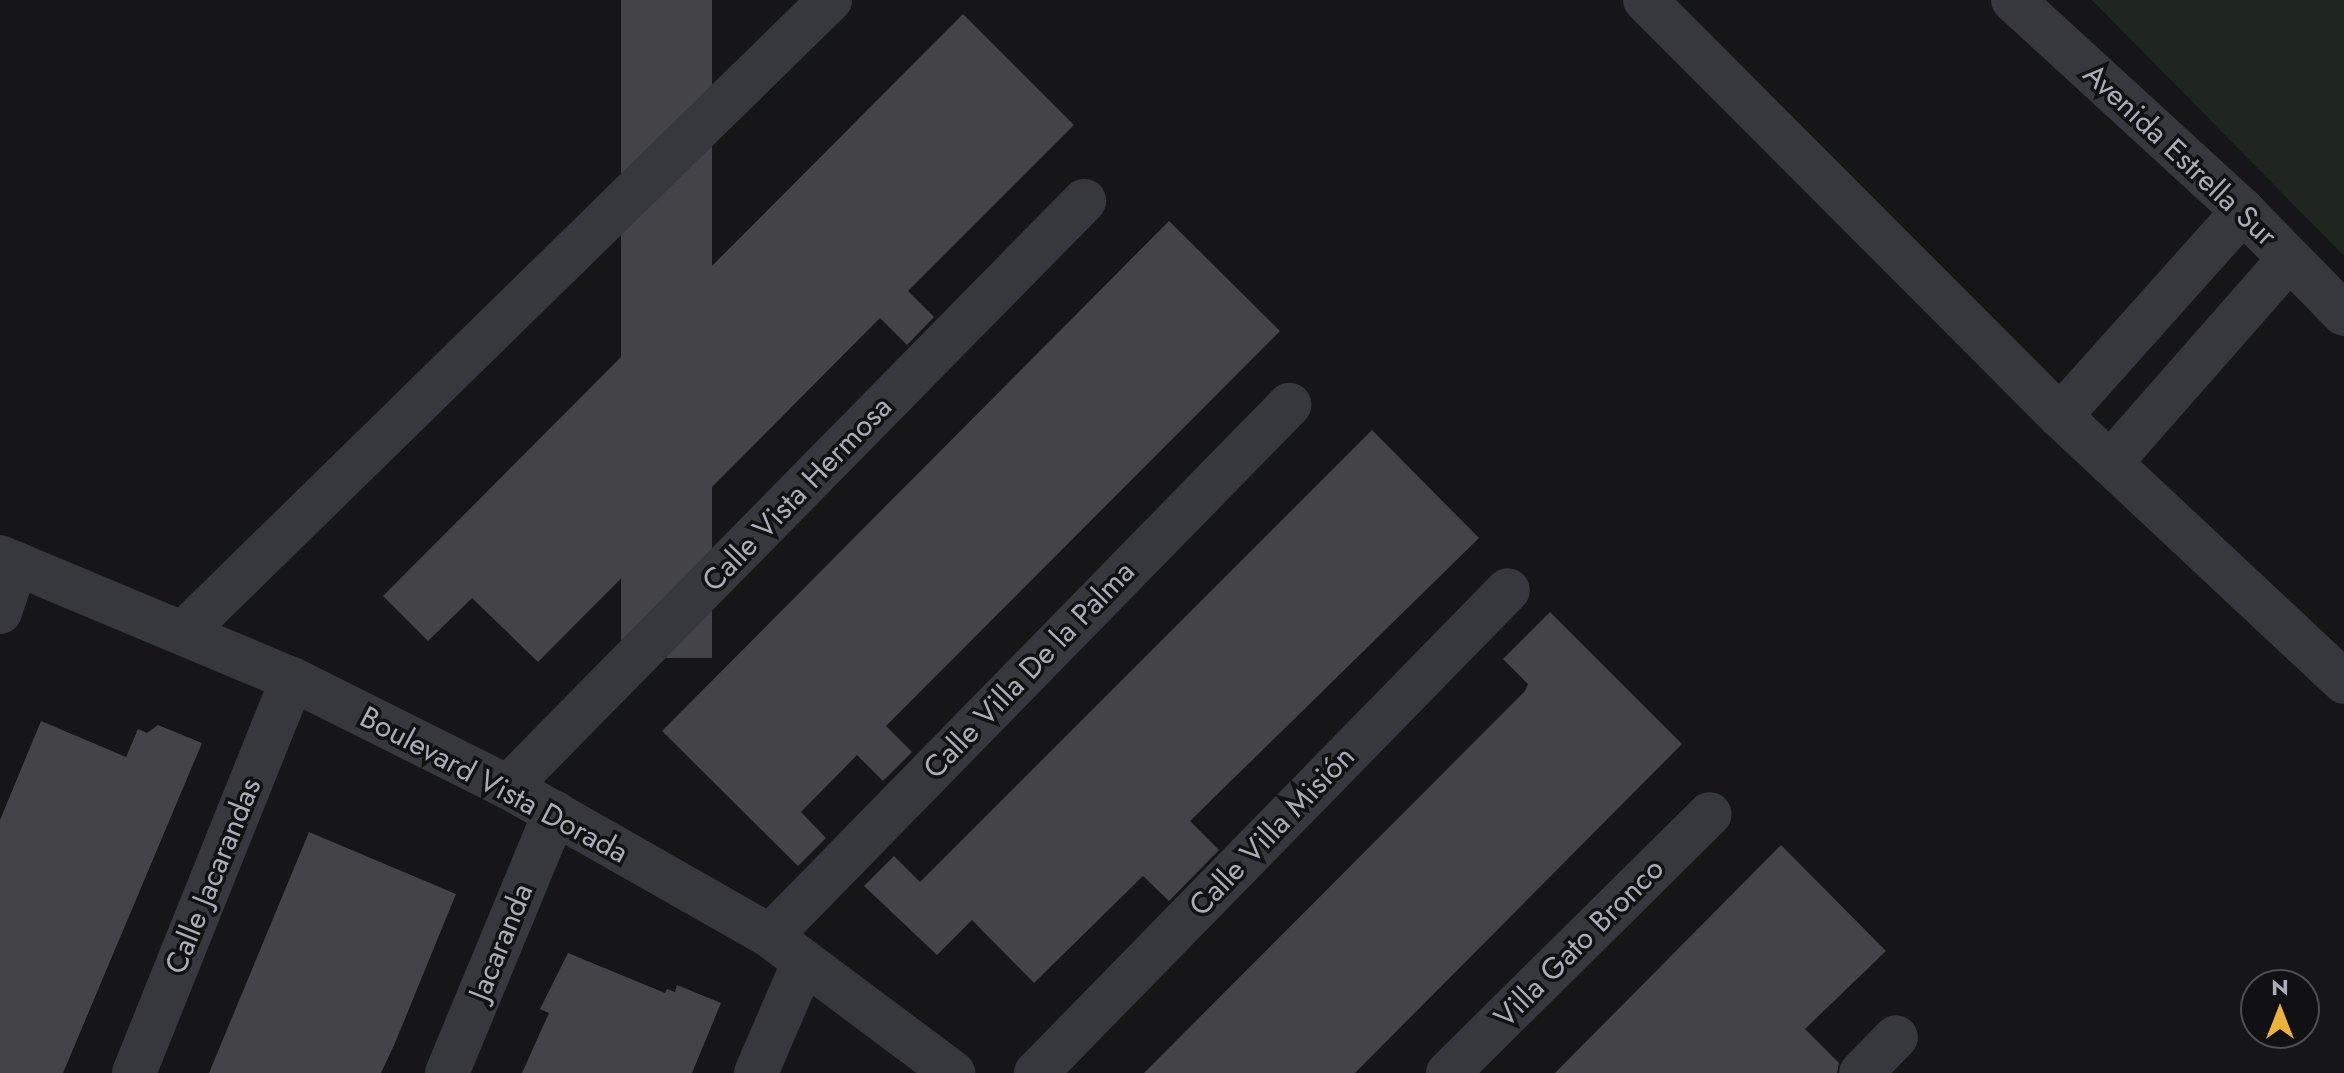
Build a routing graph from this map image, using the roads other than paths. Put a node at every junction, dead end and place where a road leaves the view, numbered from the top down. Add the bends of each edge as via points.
1 (830, 0) edge
2 (1645, 0) edge
3 (2013, 0) edge
4 (1084, 201) dead end
5 (2243, 211) junction
6 (2289, 259) junction
7 (2344, 314) edge
8 (1289, 405) dead end
9 (2060, 416) junction
10 (2110, 463) junction
11 (8, 561) edge
12 (1508, 590) dead end
13 (0, 612) edge
14 (184, 632) junction
15 (292, 679) junction
16 (2344, 682) edge
17 (508, 787) junction
18 (555, 812) junction
19 (1710, 814) dead end
20 (770, 936) junction
21 (803, 964) junction
22 (1896, 1037) dead end
23 (134, 1073) edge
24 (447, 1073) edge
25 (756, 1073) edge
26 (953, 1073) edge
27 (1036, 1073) edge
28 (1448, 1073) edge
29 (1861, 1073) edge

1 - 14 street
2 - 9 street
3 - 5 street, Avenida Estrella Sur
4 - 17 street, Calle Vista Hermosa
5 - 6 street, Avenida Estrella Sur
5 - 9 street
6 - 7 street, Avenida Estrella Sur
6 - 10 street
8 - 20 street, Calle Villa De la Palma
9 - 10 street
10 - 16 street
11 - 13 street
11 - 14 street, Boulevard Vista Dorada
12 - 27 street, Calle Villa Misión
14 - 15 street, Boulevard Vista Dorada
15 - 17 street, Boulevard Vista Dorada
15 - 23 street, Calle Jacarandas
17 - 18 street, Boulevard Vista Dorada
18 - 20 street, Boulevard Vista Dorada
18 - 24 street, Jacaranda
19 - 28 street, Villa Gato Bronco
20 - 21 street, Boulevard Vista Dorada
21 - 25 street
21 - 26 street, Boulevard Vista Dorada
22 - 29 street

